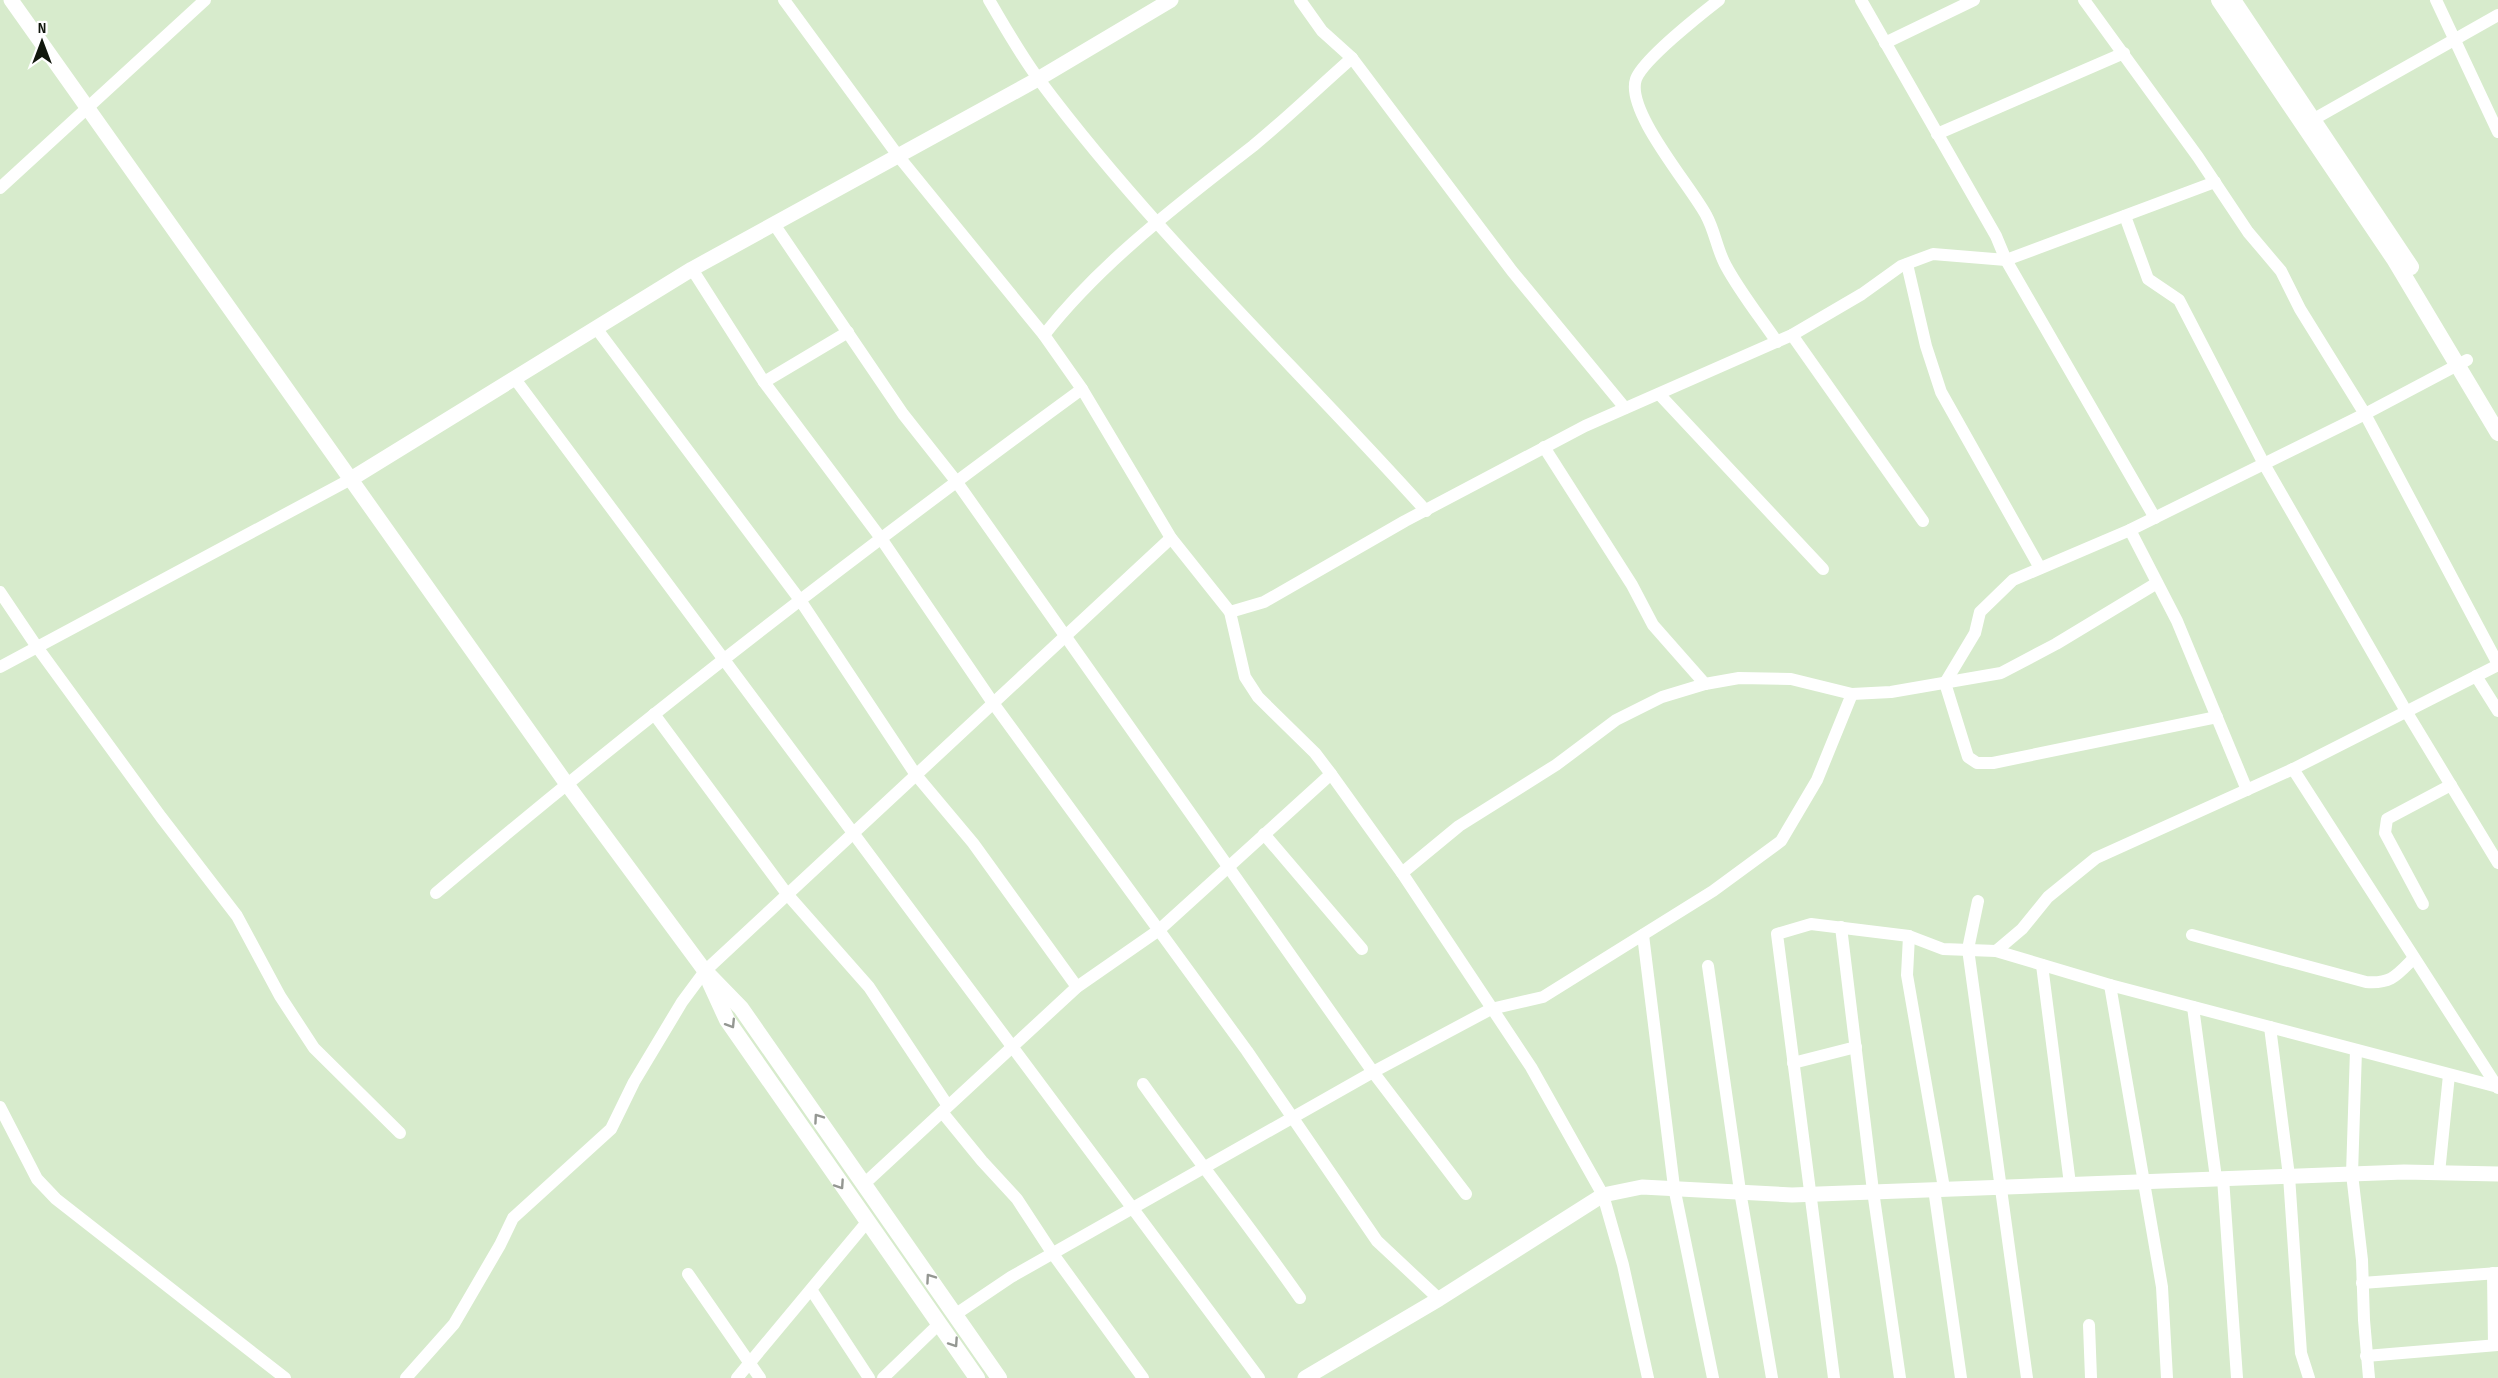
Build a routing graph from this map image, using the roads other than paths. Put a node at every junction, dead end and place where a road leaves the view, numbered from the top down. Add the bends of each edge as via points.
1 (11, 0) edge
2 (205, 0) edge
3 (784, 0) edge
4 (988, 0) edge
5 (1171, 0) edge
6 (1300, 0) edge
7 (1719, 0) edge
8 (1861, 0) edge
9 (1974, 0) edge
10 (2084, 0) edge
11 (2219, 0) edge
12 (2233, 0) edge
13 (2436, 0) edge
14 (2498, 15) edge
15 (2455, 39) junction
16 (1885, 43) junction
17 (2124, 53) junction
18 (1352, 58) junction
19 (1038, 79) junction
20 (87, 107) junction
21 (2494, 111) edge
22 (2309, 122) junction
23 (2498, 132) edge
24 (1937, 134) junction
25 (899, 157) junction
26 (2215, 182) junction
27 (0, 188) edge
28 (2125, 216) junction
29 (774, 224) junction
30 (1156, 224) junction
31 (2006, 260) junction
32 (1907, 264) junction
33 (692, 269) junction
34 (596, 328) junction
35 (848, 332) junction
36 (1044, 335) junction
37 (1792, 335) junction
38 (1777, 342) junction
39 (2462, 363) junction
40 (515, 379) junction
41 (764, 382) junction
42 (1082, 388) junction
43 (1659, 394) junction
44 (1625, 408) junction
45 (2498, 412) edge
46 (2365, 414) junction
47 (2498, 433) edge
48 (1544, 447) junction
49 (2264, 464) junction
50 (351, 479) junction
51 (956, 481) junction
52 (1425, 511) junction
53 (2155, 518) junction
54 (1923, 521) dead end
55 (2130, 530) junction
56 (880, 537) junction
57 (1171, 538) junction
58 (2040, 568) junction
59 (1823, 569) dead end
60 (2157, 583) junction
61 (0, 592) edge
62 (800, 600) junction
63 (1230, 612) junction
64 (1064, 636) junction
65 (37, 647) junction
66 (723, 660) junction
67 (2498, 664) edge
68 (0, 667) edge
69 (2476, 676) junction
70 (1945, 683) junction
71 (1705, 684) junction
72 (1852, 694) junction
73 (993, 703) junction
74 (2406, 711) junction
75 (2498, 711) edge
76 (654, 714) junction
77 (2217, 717) junction
78 (2293, 769) junction
79 (1331, 774) junction
80 (916, 775) junction
81 (566, 783) junction
82 (2451, 785) junction
83 (2247, 790) junction
84 (853, 833) junction
85 (1264, 834) junction
86 (2498, 863) edge
87 (1229, 866) junction
88 (1402, 873) junction
89 (436, 893) dead end
90 (787, 894) junction
91 (1978, 901) dead end
92 (2423, 904) dead end
93 (1841, 927) junction
94 (1159, 930) junction
95 (1643, 935) junction
96 (2193, 935) dead end
97 (1909, 936) junction
98 (1362, 949) dead end
99 (1968, 949) junction
100 (1996, 951) junction
101 (2415, 958) junction
102 (2042, 965) junction
103 (1708, 966) dead end
104 (705, 971) junction
105 (2110, 985) junction
106 (1077, 987) junction
107 (2193, 1007) junction
108 (1491, 1009) junction
109 (2270, 1027) junction
110 (1011, 1046) junction
111 (1856, 1047) junction
112 (2356, 1050) junction
113 (1793, 1063) junction
114 (1373, 1072) junction
115 (2449, 1075) junction
116 (1143, 1084) dead end
117 (2498, 1088) edge
118 (0, 1107) edge
119 (945, 1109) junction
120 (1293, 1119) junction
121 (400, 1133) dead end
122 (1203, 1169) junction
123 (2439, 1173) junction
124 (2352, 1174) junction
125 (2498, 1174) edge
126 (2289, 1176) junction
127 (2219, 1178) junction
128 (2143, 1181) junction
129 (864, 1184) junction
130 (2070, 1184) junction
131 (2000, 1186) junction
132 (1674, 1187) junction
133 (1939, 1189) junction
134 (1740, 1191) junction
135 (1874, 1191) junction
136 (1466, 1194) dead end
137 (1809, 1194) junction
138 (1603, 1195) junction
139 (1134, 1209) junction
140 (867, 1222) junction
141 (1053, 1254) junction
142 (2496, 1273) edge
143 (688, 1274) dead end
144 (2362, 1283) junction
145 (812, 1291) junction
146 (1300, 1298) dead end
147 (1439, 1299) junction
148 (956, 1314) junction
149 (940, 1323) junction
150 (2090, 1325) dead end
151 (2496, 1345) edge
152 (2366, 1356) junction
153 (750, 1363) junction
154 (285, 1378) edge
155 (406, 1378) edge
156 (737, 1378) edge
157 (760, 1378) edge
158 (869, 1378) edge
159 (883, 1378) edge
160 (977, 1378) edge
161 (999, 1378) edge
162 (1143, 1378) edge
163 (1259, 1378) edge
164 (1305, 1378) edge
165 (1648, 1378) edge
166 (1713, 1378) edge
167 (1772, 1378) edge
168 (1834, 1378) edge
169 (1900, 1378) edge
170 (1961, 1378) edge
171 (2027, 1378) edge
172 (2091, 1378) edge
173 (2167, 1378) edge
174 (2237, 1378) edge
175 (2309, 1378) edge
176 (2369, 1378) edge

1 - 20 street
2 - 20 street
3 - 25 street
4 - 19 street
5 - 19 street
6 - 18 street via 1322,31
7 - 38 street via 1636,77 1634,90 1638,107 1664,153 1707,215 1726,266
8 - 16 street
9 - 16 street
10 - 17 street
11 - 22 main road
12 - 22 main road
13 - 15 street
14 - 15 street
15 - 21 street
15 - 22 street
16 - 24 street
17 - 24 street
17 - 26 street
18 - 30 street
18 - 44 street via 1512,271
19 - 25 street
19 - 30 street
20 - 27 street
20 - 50 street
21 - 23 street
22 - 39 main road via 2403,253
24 - 31 street
25 - 29 street
25 - 36 street
26 - 28 street
26 - 46 street via 2248,232 2281,271
28 - 31 street
28 - 49 street via 2148,279 2179,300
29 - 33 street
29 - 35 street
30 - 36 street via 1068,305
30 - 52 street via 1357,434
31 - 32 street via 1934,254
31 - 53 street
32 - 37 street
32 - 58 street via 1941,392
33 - 34 street
33 - 41 street
34 - 40 street
34 - 62 street
35 - 41 street
35 - 51 street via 903,414
36 - 42 street
37 - 38 street
37 - 54 street
38 - 43 street
39 - 45 main road
39 - 46 street
39 - 47 main road
40 - 50 street
40 - 66 street
41 - 56 street
42 - 51 street
42 - 57 street
43 - 44 street
43 - 59 street
44 - 48 street
46 - 49 street
46 - 67 street
48 - 52 street
48 - 71 street via 1653,625
49 - 53 street
49 - 74 street
50 - 65 street
50 - 81 street
51 - 56 street
51 - 64 street
52 - 63 street via 1264,602
53 - 55 street
55 - 58 street
55 - 60 street
56 - 62 street
56 - 73 street
57 - 63 street
57 - 64 street
58 - 70 street via 2013,580 1980,612 1975,633
60 - 70 street via 2001,673
60 - 77 street
61 - 65 street
62 - 66 street
62 - 80 street
63 - 79 street via 1245,677 1258,697
64 - 73 street
64 - 87 street
65 - 68 street
65 - 121 street via 237,915 280,996 314,1048
66 - 76 street
66 - 84 street
67 - 69 street
69 - 74 street
69 - 75 street
70 - 72 street
70 - 77 street via 1968,757 1977,763 1993,763
71 - 72 street via 1739,678 1791,679
71 - 88 street via 1662,697 1616,720 1556,765 1459,826
72 - 95 street via 1817,780 1781,841 1713,891
73 - 80 street
73 - 94 street
74 - 78 street
74 - 82 street
76 - 81 street
76 - 90 street
77 - 83 street
78 - 83 street
78 - 101 street
79 - 85 street
79 - 88 street
80 - 84 street
80 - 106 street via 973,843
81 - 89 street
81 - 104 street
82 - 86 street
82 - 92 street via 2384,824 2385,833
83 - 100 street via 2096,858 2048,897 2022,929
84 - 90 street
84 - 110 street
85 - 87 street
85 - 98 street
87 - 94 street
87 - 114 street
88 - 108 street
90 - 104 street
90 - 119 street via 869,987
91 - 99 street
93 - 97 street
93 - 111 street
93 - 113 street via 1811,924 1777,934
94 - 106 street
94 - 120 street
95 - 108 street via 1544,997
95 - 132 street
96 - 101 street via 2374,982 2391,980
97 - 99 street via 1943,949
97 - 133 street via 1907,975
99 - 100 street
99 - 131 street
100 - 102 street
101 - 117 street
102 - 105 street
102 - 130 street
103 - 134 street
129 -> 104 main road via 741,1008
104 -> 140 main road via 727,1020
104 - 155 street via 634,1082 611,1129 513,1218 454,1324
105 - 107 street
105 - 128 street
106 - 110 street
107 - 109 street
107 - 127 street
108 - 114 street
108 - 138 street via 1531,1067
109 - 112 street
109 - 126 street
110 - 119 street
110 - 139 street
111 - 113 street
111 - 135 street
112 - 115 street
112 - 124 street
113 - 137 street
114 - 120 street
114 - 136 street
115 - 117 street
115 - 123 street
116 - 122 street
118 - 154 street via 37,1179 56,1200
119 - 129 street
119 - 141 street via 981,1161 1017,1199
120 - 122 street
120 - 147 street via 1377,1241
122 - 139 street
122 - 146 street via 1238,1210
123 - 124 street
123 - 125 street
124 - 126 street
124 - 144 street
126 - 127 street
126 - 175 street via 2301,1353
127 - 128 street
127 - 174 street
128 - 130 street
128 - 173 street via 2162,1287
148 -> 129 main road
130 - 131 street
131 - 133 street
131 - 171 street
132 - 134 street
132 - 138 street
132 - 166 street
133 - 135 street
133 - 170 street
134 - 137 street
134 - 167 street
135 - 137 street
135 - 169 street
137 - 168 street
138 - 147 street
138 - 165 street
139 - 141 street
139 - 163 street
140 - 145 street
140 - 149 main road
141 - 148 street
141 - 162 street
142 - 144 street
142 - 151 street
143 - 153 street
144 - 152 street
145 - 153 street
145 - 158 street
147 - 164 street
148 - 161 main road
149 - 159 street
149 -> 160 main road
150 - 172 street
151 - 152 street
152 - 176 street
153 - 156 street
153 - 157 street

